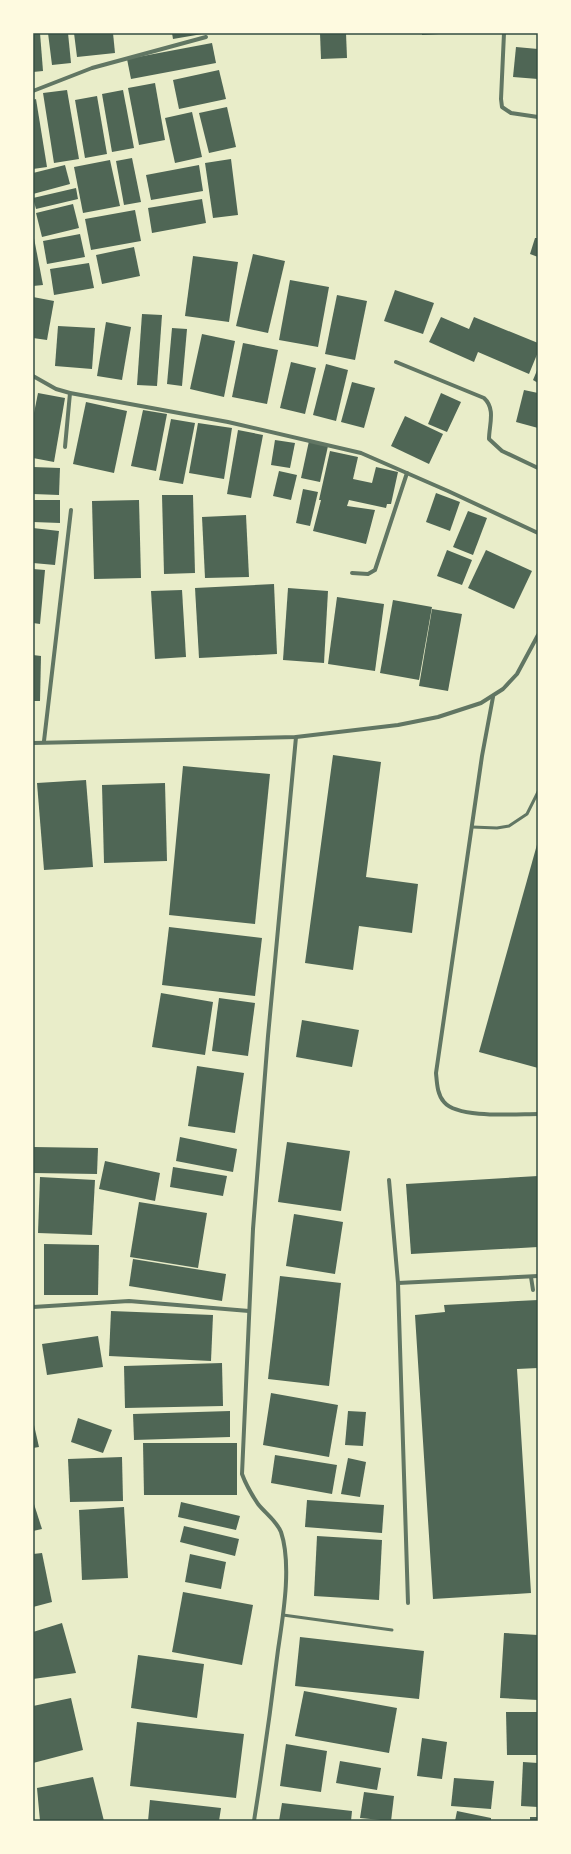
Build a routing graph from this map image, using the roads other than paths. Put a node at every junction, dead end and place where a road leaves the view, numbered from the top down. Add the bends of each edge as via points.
1 (504, 33) edge
2 (206, 37) dead end
3 (33, 91) edge
4 (538, 117) edge
5 (396, 362) dead end
6 (33, 376) edge
7 (70, 393) junction
8 (65, 447) dead end
9 (538, 468) edge
10 (407, 473) junction
11 (71, 510) dead end
12 (538, 533) edge
13 (352, 573) dead end
14 (538, 635) edge
15 (493, 697) junction
16 (296, 737) junction
17 (44, 742) junction
18 (33, 743) edge
19 (538, 792) edge
20 (472, 827) junction
21 (538, 1114) edge
22 (389, 1180) dead end
23 (538, 1276) edge
24 (531, 1277) junction
25 (398, 1283) junction
26 (533, 1290) dead end
27 (33, 1307) edge
28 (249, 1311) junction
29 (408, 1603) dead end
30 (283, 1615) junction
31 (392, 1630) dead end
32 (254, 1821) edge

1 - 4 street via 502,106 511,113
2 - 3 street via 92,68
5 - 9 street via 484,398 490,403 492,411 489,439 493,445
6 - 7 street via 56,389
7 - 8 street
7 - 10 street via 228,422 335,446 361,453
10 - 12 street
10 - 13 street via 375,570 368,574
11 - 17 street
14 - 15 street via 509,684
15 - 16 street via 465,709 432,718 391,726
15 - 20 street
16 - 17 street
16 - 28 street via 268,1036
17 - 18 street
19 - 20 lane via 527,814 509,826
20 - 21 street via 436,1073 437,1089 444,1102 454,1110 465,1113
22 - 25 street
23 - 24 street
24 - 25 street
24 - 26 street
25 - 29 street
27 - 28 street via 129,1301
28 - 30 street via 242,1474 259,1504 280,1531 286,1566
30 - 31 lane
30 - 32 street

